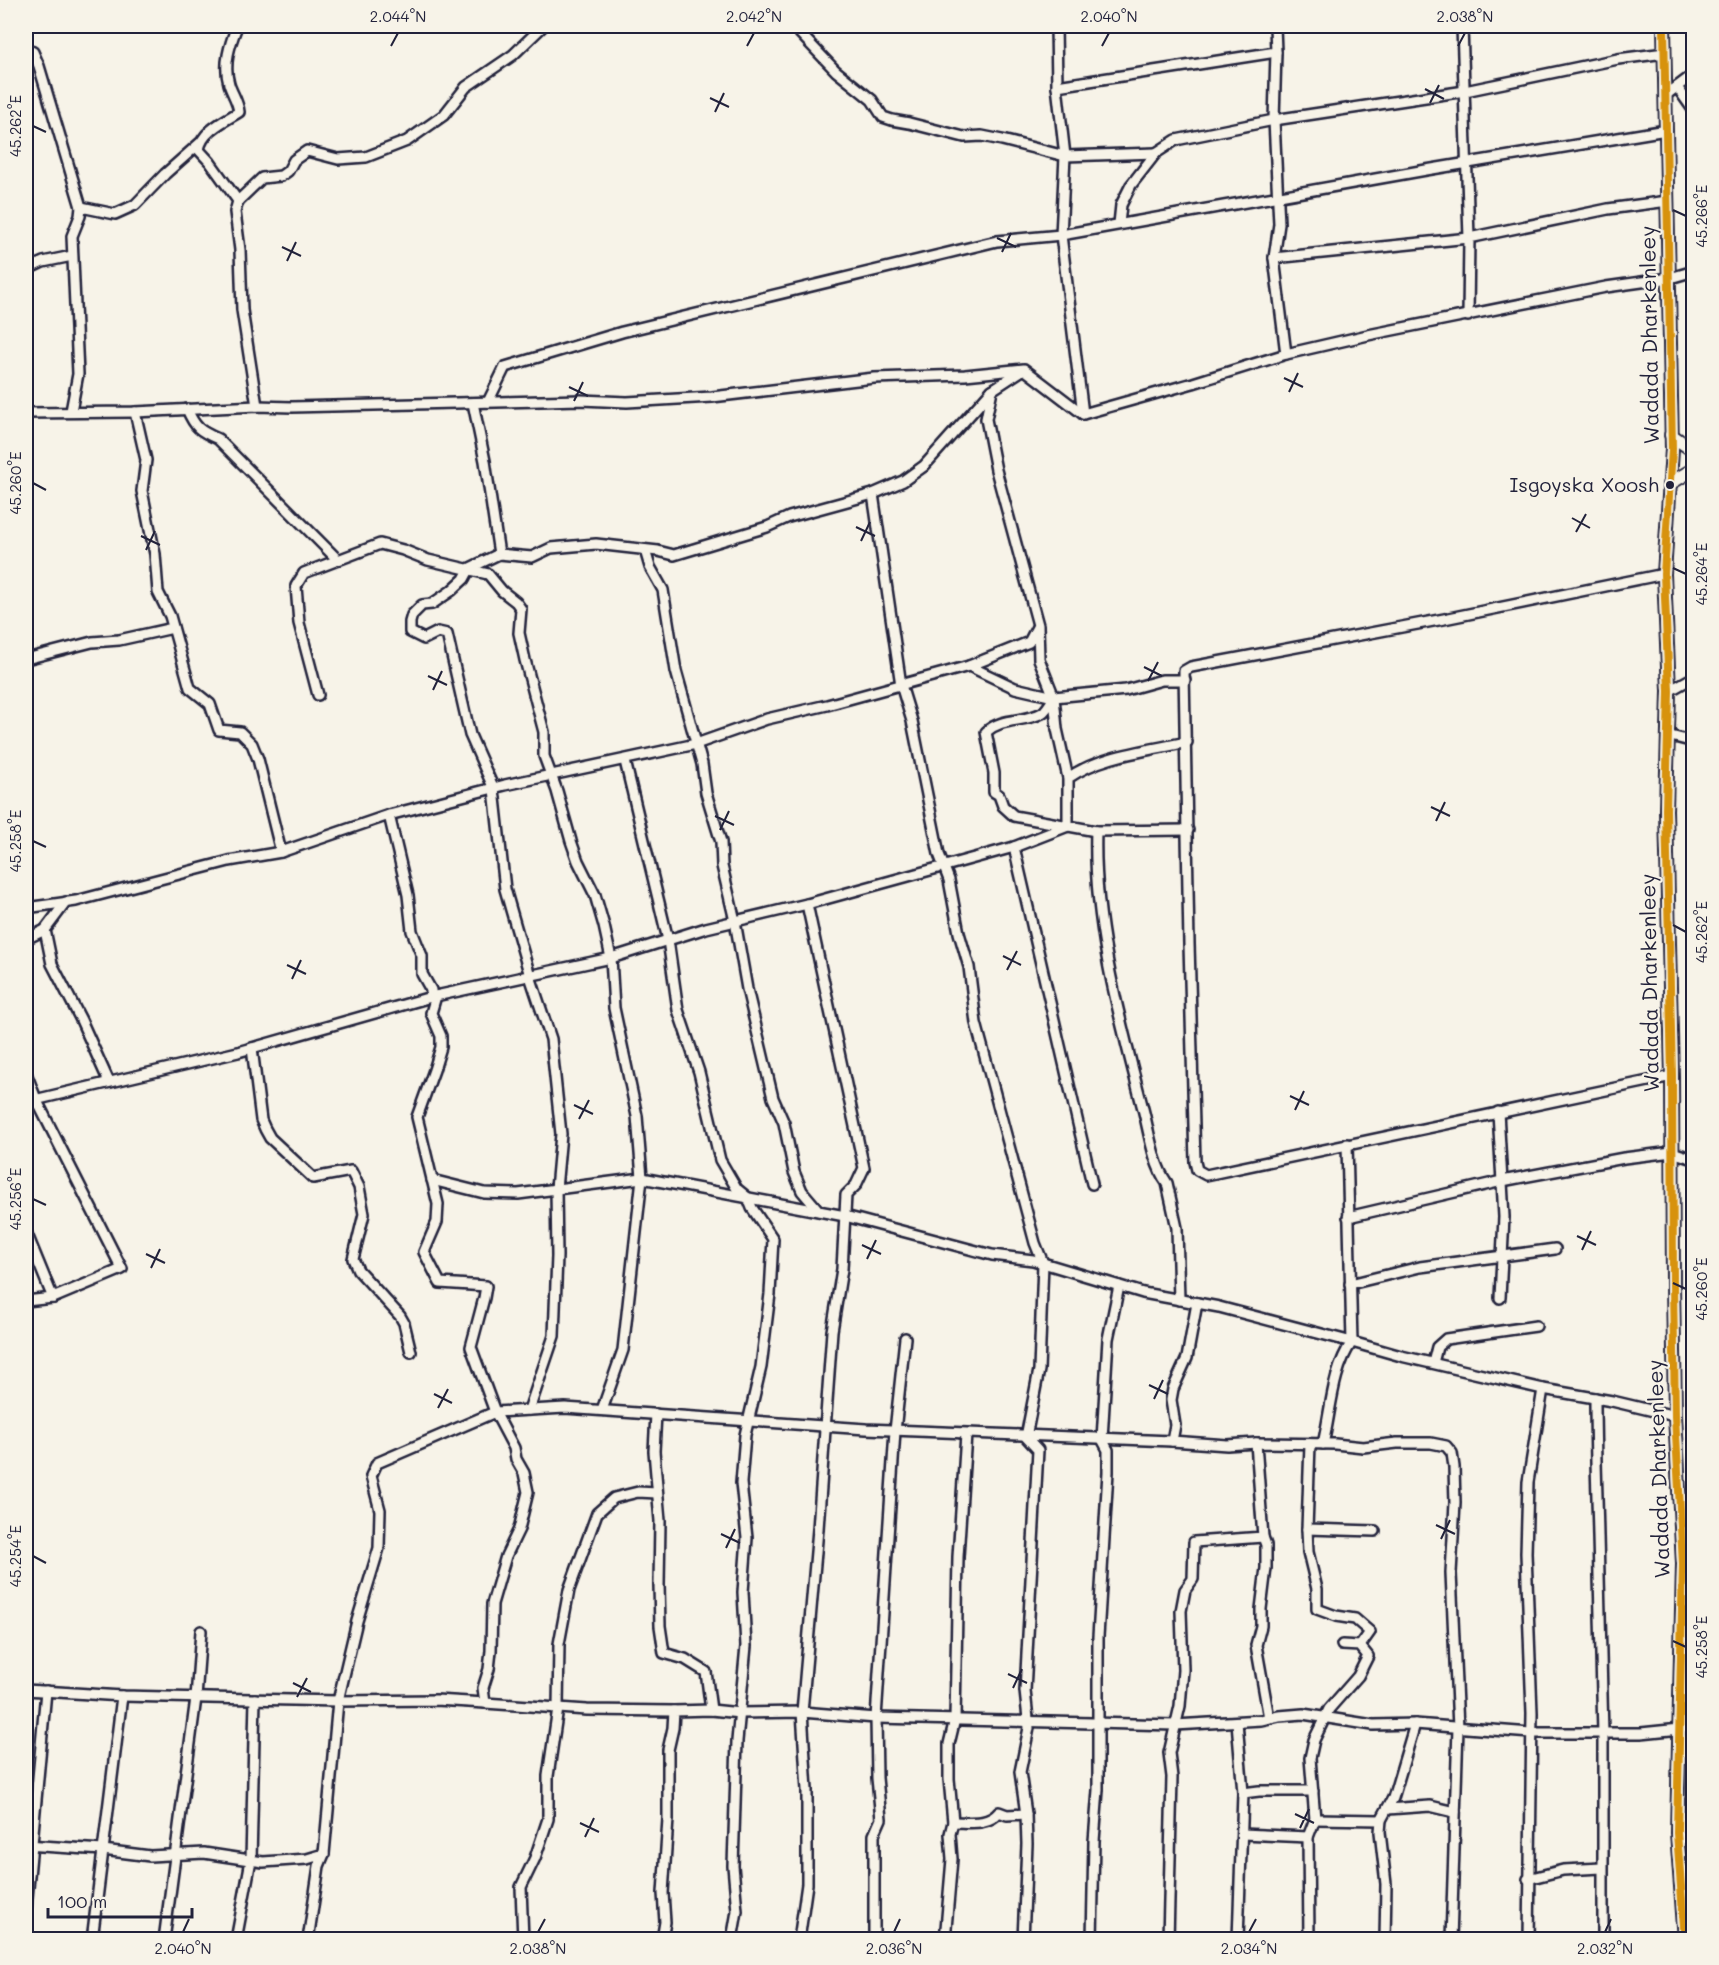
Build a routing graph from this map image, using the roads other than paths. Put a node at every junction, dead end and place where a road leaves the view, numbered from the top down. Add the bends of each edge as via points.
1 (237, 26) edge
2 (543, 26) edge
3 (793, 26) edge
4 (1056, 26) edge
5 (1275, 26) edge
6 (1462, 26) edge
7 (1664, 26) edge
8 (26, 49) edge
9 (1276, 52) junction
10 (1665, 52) junction
11 (1694, 74) edge
12 (1057, 86) junction
13 (1677, 87) junction
14 (1465, 91) junction
15 (1666, 95) junction
16 (1694, 111) edge
17 (1274, 120) junction
18 (1666, 130) junction
19 (200, 143) junction
20 (1156, 153) junction
21 (1065, 156) junction
22 (1466, 165) junction
23 (1277, 197) junction
24 (238, 201) junction
25 (1668, 201) junction
26 (81, 207) junction
27 (1119, 224) junction
28 (1061, 235) junction
29 (1469, 238) junction
30 (72, 256) junction
31 (1274, 258) junction
32 (26, 270) edge
33 (1694, 271) edge
34 (1670, 278) junction
35 (1468, 316) junction
36 (1286, 354) junction
37 (1024, 369) junction
38 (992, 390) junction
39 (488, 402) junction
40 (472, 403) junction
41 (257, 406) junction
42 (187, 409) junction
43 (71, 411) junction
44 (135, 412) junction
45 (26, 413) edge
46 (1083, 414) junction
47 (1671, 435) junction
48 (1694, 451) edge
49 (1694, 468) edge
50 (1669, 484) junction
51 (873, 494) junction
52 (645, 550) junction
53 (499, 554) junction
54 (338, 560) junction
55 (470, 568) junction
56 (1664, 574) junction
57 (1038, 626) junction
58 (173, 628) junction
59 (26, 658) edge
60 (969, 666) junction
61 (1694, 677) edge
62 (1185, 680) junction
63 (901, 686) junction
64 (1669, 691) junction
65 (318, 695) dead end
66 (1054, 697) junction
67 (1667, 735) junction
68 (1187, 742) junction
69 (1694, 742) edge
70 (696, 744) junction
71 (625, 761) junction
72 (551, 776) junction
73 (1068, 778) junction
74 (494, 789) junction
75 (389, 815) junction
76 (1068, 826) junction
77 (1188, 830) junction
78 (1096, 831) junction
79 (1014, 847) junction
80 (281, 852) junction
81 (943, 867) junction
82 (66, 902) junction
83 (807, 904) junction
84 (26, 908) edge
85 (735, 921) junction
86 (45, 930) junction
87 (26, 939) edge
88 (669, 940) junction
89 (610, 958) junction
90 (530, 975) junction
91 (434, 997) junction
92 (252, 1048) junction
93 (26, 1073) edge
94 (1672, 1076) junction
95 (109, 1082) junction
96 (36, 1099) junction
97 (26, 1102) edge
98 (1498, 1112) junction
99 (1347, 1144) junction
100 (1672, 1152) junction
101 (1694, 1159) edge
102 (642, 1179) junction
103 (432, 1180) junction
104 (1502, 1181) junction
105 (1092, 1184) dead end
106 (556, 1190) junction
107 (748, 1198) junction
108 (819, 1211) junction
109 (845, 1216) junction
110 (1348, 1217) junction
111 (26, 1232) edge
112 (1555, 1249) dead end
113 (1504, 1256) junction
114 (1043, 1263) junction
115 (1350, 1284) junction
116 (1119, 1286) junction
117 (53, 1298) junction
118 (1500, 1298) dead end
119 (1179, 1300) junction
120 (26, 1301) edge
121 (1197, 1303) junction
122 (1536, 1326) dead end
123 (905, 1338) dead end
124 (1352, 1342) junction
125 (411, 1352) dead end
126 (1432, 1363) junction
127 (1543, 1389) junction
128 (1595, 1398) junction
129 (529, 1410) junction
130 (602, 1410) junction
131 (495, 1412) junction
132 (656, 1414) junction
133 (1675, 1416) junction
134 (749, 1420) junction
135 (824, 1426) junction
136 (895, 1431) junction
137 (966, 1434) junction
138 (1026, 1437) junction
139 (1102, 1439) junction
140 (1172, 1441) junction
141 (1256, 1443) junction
142 (1311, 1444) junction
143 (1323, 1444) junction
144 (657, 1493) junction
145 (1694, 1516) edge
146 (1681, 1525) junction
147 (1306, 1529) junction
148 (1375, 1532) dead end
149 (1263, 1537) junction
150 (1683, 1564) junction
151 (1694, 1574) edge
152 (201, 1631) dead end
153 (1342, 1645) dead end
154 (1360, 1646) junction
155 (26, 1690) edge
156 (46, 1691) junction
157 (122, 1696) junction
158 (196, 1698) junction
159 (255, 1699) junction
160 (338, 1701) junction
161 (485, 1703) junction
162 (558, 1708) junction
163 (711, 1710) junction
164 (674, 1711) junction
165 (802, 1712) junction
166 (740, 1713) junction
167 (876, 1718) junction
168 (1269, 1718) junction
169 (1325, 1718) junction
170 (955, 1719) junction
171 (1029, 1720) junction
172 (1096, 1722) junction
173 (1237, 1722) junction
174 (1175, 1725) junction
175 (1415, 1725) junction
176 (1694, 1725) edge
177 (1458, 1728) junction
178 (1680, 1729) junction
179 (1532, 1733) junction
180 (1603, 1734) junction
181 (1313, 1791) junction
182 (1244, 1793) junction
183 (1388, 1809) junction
184 (1455, 1812) junction
185 (1026, 1814) junction
186 (1315, 1819) junction
187 (1381, 1820) junction
188 (953, 1822) junction
189 (1677, 1833) junction
190 (1243, 1834) junction
191 (1308, 1837) junction
192 (1694, 1844) edge
193 (28, 1845) edge
194 (103, 1850) junction
195 (175, 1854) junction
196 (324, 1854) junction
197 (251, 1860) junction
198 (1602, 1868) junction
199 (1528, 1879) junction
200 (26, 1909) edge
201 (92, 1940) edge
202 (164, 1940) edge
203 (236, 1940) edge
204 (308, 1940) edge
205 (523, 1940) edge
206 (662, 1940) edge
207 (732, 1940) edge
208 (799, 1940) edge
209 (874, 1940) edge
210 (945, 1940) edge
211 (1023, 1940) edge
212 (1092, 1940) edge
213 (1168, 1940) edge
214 (1238, 1940) edge
215 (1310, 1940) edge
216 (1385, 1940) edge
217 (1451, 1940) edge
218 (1529, 1940) edge
219 (1603, 1940) edge
220 (1685, 1940) edge

1 - 19 street via 226,72 239,111
2 - 24 street via 513,55 466,87 444,115 407,141 366,158 338,159 306,151 288,171 281,176 262,178
3 - 21 street via 836,71 872,100 883,117
4 - 12 street
5 - 9 street
6 - 14 street
7 - 10 main road, Wadada Dharkenleey
8 - 26 street via 33,52 39,66
9 - 12 street
9 - 17 street
10 - 14 street
10 - 15 main road, Wadada Dharkenleey
11 - 13 street
12 - 21 street
13 - 15 street
13 - 16 street
14 - 17 street
14 - 22 street
15 - 18 main road, Wadada Dharkenleey
17 - 20 street via 1176,141
17 - 23 street
18 - 22 street
18 - 25 main road, Wadada Dharkenleey
19 - 24 street via 199,150
19 - 26 street via 135,205 115,214
20 - 21 street
20 - 27 street via 1131,185 1121,205
21 - 28 street
22 - 23 street
22 - 29 street
23 - 27 street
23 - 31 street via 1279,224
24 - 41 street via 235,212 242,310
25 - 29 street via 1608,209
25 - 34 main road, Wadada Dharkenleey
26 - 30 street via 72,236
27 - 28 street
28 - 39 street via 997,241 622,332 505,367
28 - 46 street
29 - 31 street
29 - 35 street
30 - 32 street
30 - 43 street via 78,374
31 - 36 street
33 - 34 street
34 - 35 street
34 - 47 main road, Wadada Dharkenleey
35 - 36 street
36 - 46 street
37 - 38 street
37 - 39 street via 874,378 637,402
37 - 46 street
38 - 51 street via 924,466 903,481
38 - 57 street via 986,419
39 - 40 street
40 - 41 street
40 - 53 street
41 - 42 street
42 - 44 street
42 - 54 street via 192,423 201,432 218,439
43 - 44 street
43 - 45 street
44 - 58 street via 146,460 142,491 158,592
47 - 48 main road
47 - 50 main road, Wadada Dharkenleey
49 - 50 main road
50 - 56 main road, Wadada Dharkenleey
51 - 52 street via 674,555
51 - 63 street
52 - 53 street via 596,544 552,548 532,556
52 - 70 street via 663,590 676,671
53 - 55 street
54 - 55 street via 380,544 428,560
54 - 65 street via 304,573 296,586 299,623
55 - 72 street via 493,578 521,609 519,633
55 - 74 street via 451,591 432,604 422,605 412,615 410,632 424,639 438,632 447,634 470,735
56 - 62 street via 1191,667 1185,671
56 - 64 main road, Wadada Dharkenleey
57 - 60 street via 1029,642
57 - 66 street via 1039,659
58 - 59 street
58 - 80 street via 190,688 210,704 219,730 240,732 252,744
60 - 63 street
60 - 66 street via 1015,688
61 - 64 street
62 - 66 street
62 - 68 street
63 - 70 street via 767,719
63 - 81 street
64 - 67 main road, Wadada Dharkenleey
66 - 73 street
66 - 76 street via 1044,712 995,724 986,732 994,792 1003,806 1014,816
67 - 69 street
67 - 94 main road, Wadada Dharkenleey
68 - 73 street via 1096,763
68 - 77 street
70 - 71 street
70 - 85 street via 721,842 722,866
71 - 72 street
71 - 88 street
72 - 74 street
72 - 89 street via 578,861 595,894
73 - 76 street
74 - 75 street
74 - 90 street via 505,889
75 - 80 street
75 - 91 street via 408,895 412,931 422,956 422,974
76 - 78 street
76 - 79 street
77 - 78 street
77 - 99 street via 1197,1170 1206,1175
78 - 119 street via 1095,858 1116,1005 1177,1228
79 - 81 street
79 - 105 street
80 - 82 street via 229,861
81 - 83 street
81 - 114 street via 969,967 976,1023
82 - 84 street
82 - 86 street
83 - 85 street
83 - 109 street via 864,1168 846,1195
85 - 88 street
85 - 108 street via 747,989 794,1172 802,1191
86 - 87 street
86 - 95 street via 52,964
88 - 89 street
88 - 107 street via 678,1010 699,1072 720,1160 737,1189
89 - 90 street
89 - 102 street via 614,1008 637,1116
90 - 91 street
90 - 106 street via 551,1040 561,1134
91 - 92 street
91 - 103 street via 431,1013 441,1036 441,1047 417,1117
92 - 95 street
92 - 125 street via 261,1120 270,1138 313,1178 351,1172 364,1214 353,1259 358,1270 400,1316
93 - 96 street
94 - 98 street
94 - 100 main road, Wadada Dharkenleey
95 - 96 street
96 - 97 street
96 - 117 street via 122,1269
98 - 99 street
98 - 104 street
99 - 110 street
100 - 101 street
100 - 104 street
100 - 133 main road, Wadada Dharkenleey
102 - 106 street
102 - 107 street
102 - 130 street via 623,1350
103 - 106 street via 484,1193
103 - 131 street via 438,1204 437,1222 424,1252 440,1283 486,1286 471,1347
104 - 110 street
104 - 113 street
106 - 129 street via 554,1336
107 - 108 street
107 - 134 street via 773,1239 774,1251 761,1367
108 - 109 street
109 - 114 street via 992,1255
109 - 135 street
110 - 115 street
111 - 117 street
112 - 113 street
113 - 115 street via 1420,1267
113 - 118 street
114 - 116 street
114 - 138 street via 1039,1370
115 - 124 street
116 - 119 street
116 - 139 street via 1108,1339
117 - 120 street
119 - 121 street
121 - 124 street
121 - 140 street via 1187,1358 1171,1400 1175,1425
122 - 126 street via 1446,1339 1437,1347
123 - 136 street
124 - 126 street
124 - 143 street via 1334,1389
126 - 127 street
127 - 128 street
127 - 179 street via 1528,1482 1526,1553
128 - 133 street
128 - 180 street
129 - 130 street
129 - 131 street
130 - 132 street
131 - 160 street via 377,1463 371,1476 380,1510 379,1548
131 - 161 street via 514,1448 528,1492 492,1604 491,1651 483,1688
132 - 134 street
132 - 144 street
133 - 146 main road, Wadada Dharkenleey
134 - 135 street
134 - 166 street via 741,1483 747,1538 743,1592 746,1646
135 - 136 street
135 - 165 street
136 - 137 street
136 - 167 street
137 - 138 street
137 - 170 street via 957,1557
138 - 139 street
138 - 171 street via 1038,1450 1025,1691
139 - 140 street
139 - 172 street via 1108,1450 1108,1472
140 - 141 street
141 - 142 street
141 - 149 street
142 - 143 street
142 - 147 street
143 - 177 street via 1363,1447 1431,1443 1446,1446 1452,1453 1455,1503 1451,1573
144 - 162 street via 638,1492 614,1498 597,1513 569,1590 559,1644
144 - 163 street via 658,1585 664,1653 685,1659 706,1672
145 - 146 street
146 - 150 main road, Wadada Dharkenleey
147 - 148 street
147 - 154 street via 1317,1609 1354,1619 1370,1632
149 - 168 street via 1266,1568 1256,1645
149 - 174 street via 1194,1542 1193,1579 1185,1590 1181,1611 1183,1670
150 - 151 street
150 - 178 main road, Wadada Dharkenleey
152 - 158 street
153 - 154 street
154 - 169 street via 1368,1656 1364,1665
155 - 156 street
156 - 157 street
156 - 193 street
157 - 158 street
157 - 194 street
158 - 159 street
158 - 195 street
159 - 160 street
159 - 197 street
160 - 161 street
160 - 196 street
161 - 162 street
162 - 164 street
162 - 205 street via 548,1776 548,1819 521,1887
163 - 164 street
163 - 166 street
164 - 206 street via 668,1750
165 - 166 street
165 - 167 street
165 - 208 street via 807,1884
166 - 207 street via 733,1866 737,1911
167 - 170 street
167 - 209 street via 881,1819 874,1836
168 - 169 street via 1303,1714
168 - 173 street
169 - 175 street via 1373,1725
169 - 181 street via 1310,1758
170 - 171 street
170 - 188 street via 949,1744
171 - 172 street
171 - 185 street via 1020,1772
172 - 174 street
172 - 212 street via 1098,1790
173 - 174 street
173 - 182 street
174 - 213 street via 1169,1753 1172,1777
175 - 177 street
175 - 183 street
176 - 178 street
177 - 179 street
177 - 184 street
178 - 180 street
178 - 189 main road, Wadada Dharkenleey
179 - 180 street
179 - 199 street
180 - 198 street
181 - 182 street
181 - 186 street
182 - 190 street
183 - 184 street via 1430,1806
183 - 187 street
184 - 217 street
185 - 188 street via 999,1812 987,1821
185 - 211 street
186 - 187 street
186 - 191 street
187 - 216 street
188 - 210 street
189 - 192 street
189 - 220 main road, Wadada Dharkenleey
190 - 191 street
190 - 214 street
191 - 215 street
193 - 194 street
193 - 200 street
194 - 195 street via 150,1856
194 - 201 street
195 - 197 street via 204,1853
195 - 202 street
196 - 197 street via 307,1859
196 - 204 street
197 - 203 street
198 - 199 street via 1563,1870
198 - 219 street
199 - 218 street

